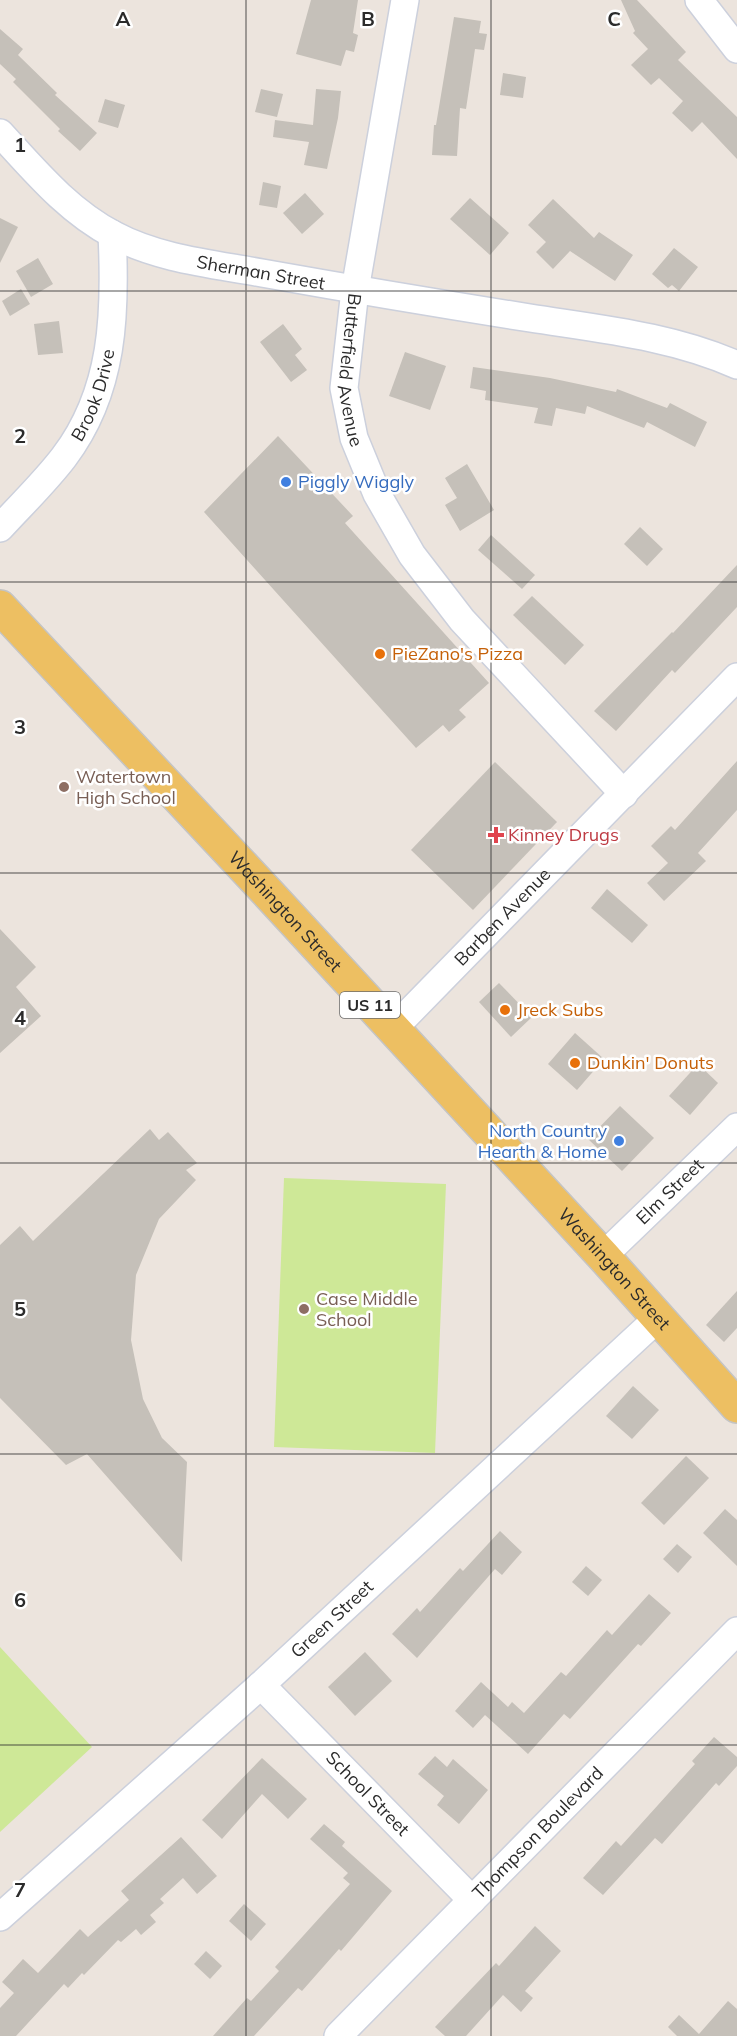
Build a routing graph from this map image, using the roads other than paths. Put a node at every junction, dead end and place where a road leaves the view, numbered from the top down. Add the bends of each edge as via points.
1 (405, 0) edge
2 (699, 0) edge
3 (737, 49) edge
4 (0, 133) edge
5 (112, 234) junction
6 (355, 290) junction
7 (737, 365) edge
8 (0, 528) edge
9 (0, 607) edge
10 (737, 677) edge
11 (624, 794) junction
12 (392, 1030) junction
13 (737, 1127) edge
14 (603, 1256) junction
15 (658, 1318) junction
16 (737, 1406) edge
17 (737, 1630) edge
18 (261, 1685) junction
19 (472, 1900) junction
20 (0, 1917) edge
21 (338, 2036) edge

1 - 6 street, Butterfield Avenue
2 - 3 street
4 - 5 street, Sherman Street via 58,195
5 - 6 street, Sherman Street via 165,255
5 - 8 street, Brook Drive via 112,326 101,388 63,458
6 - 7 street, Sherman Street via 651,338
6 - 11 street, Butterfield Avenue via 344,388 354,438 377,494 412,555 462,620
9 - 12 main road, Washington Street / US 11
10 - 11 street, Barben Avenue
11 - 12 street, Barben Avenue
12 - 14 main road, Washington Street / US 11
13 - 14 street, Elm Street
14 - 15 main road, Washington Street / US 11
15 - 16 main road, Washington Street / US 11
15 - 18 street, Green Street
17 - 19 street, Thompson Boulevard
18 - 19 street, School Street
18 - 20 street, Green Street
19 - 21 street, Thompson Boulevard

